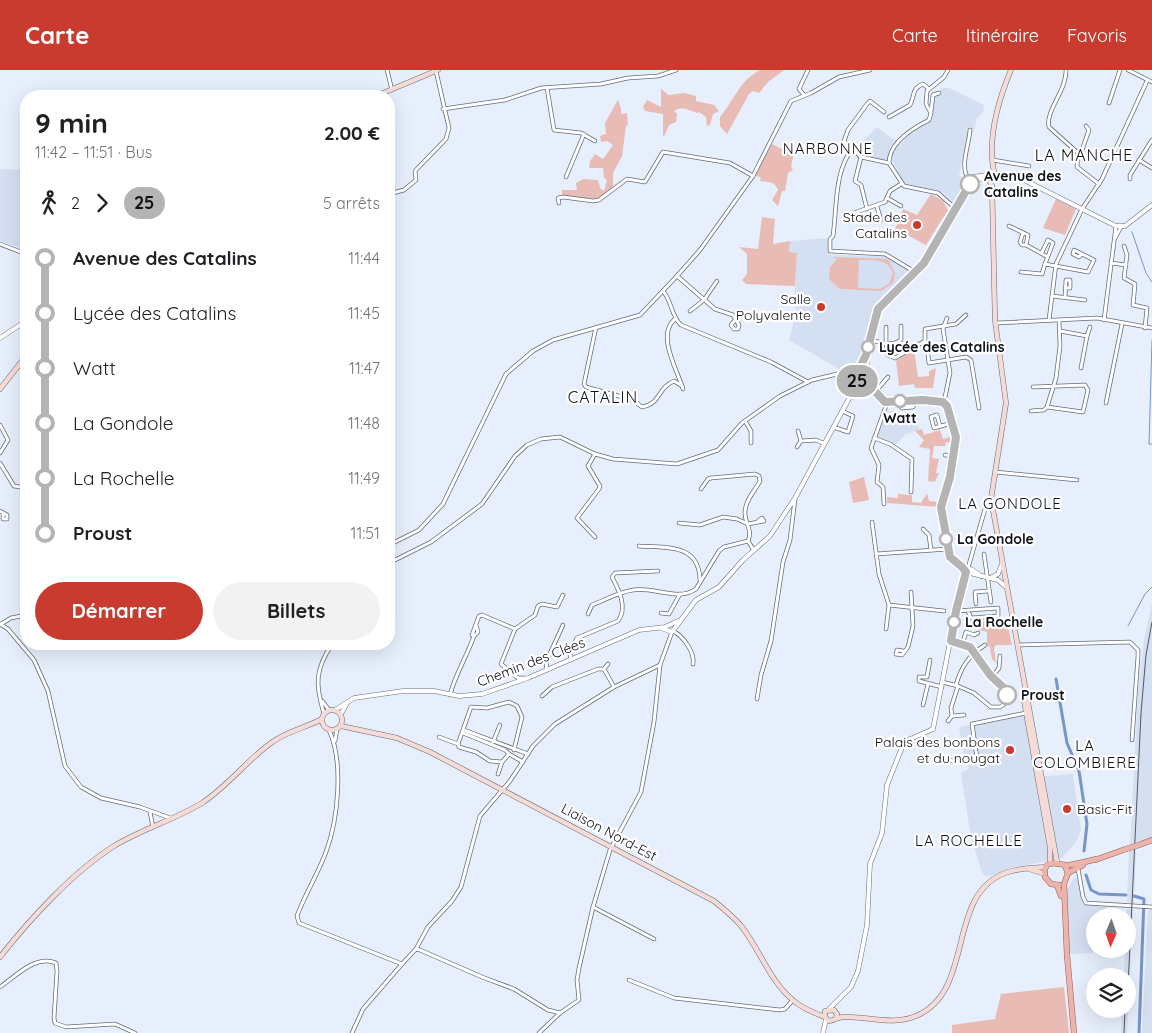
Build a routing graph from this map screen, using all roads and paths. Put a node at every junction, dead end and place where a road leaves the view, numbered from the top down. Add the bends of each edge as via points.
1 (387, 70) edge
2 (437, 70) edge
3 (676, 70) edge
4 (808, 70) edge
5 (870, 70) edge
6 (948, 70) edge
7 (1011, 70) edge
8 (1066, 70) edge
9 (1120, 70) edge
10 (1128, 70) edge
11 (1147, 81) junction
12 (1152, 82) edge
13 (547, 88) junction
14 (929, 89) junction
15 (392, 90) joint
16 (799, 90) junction
17 (939, 93) dead end
18 (805, 96) junction
19 (791, 101) junction
20 (1109, 103) dead end
21 (444, 109) junction
22 (884, 112) dead end
23 (931, 113) junction
24 (890, 118) dead end
25 (1086, 126) dead end
26 (970, 130) dead end
27 (584, 134) junction
28 (1152, 140) edge
29 (595, 141) dead end
30 (853, 148) junction
31 (1078, 153) junction
32 (861, 157) junction
33 (993, 160) junction
34 (1139, 160) junction
35 (889, 163) junction
36 (1029, 166) dead end
37 (1152, 168) edge
38 (753, 176) junction
39 (992, 176) junction
40 (566, 177) dead end
41 (972, 179) junction
42 (1130, 179) dead end
43 (901, 184) junction
44 (1100, 184) junction
45 (395, 192) edge
46 (887, 198) junction
47 (559, 203) dead end
48 (1152, 205) edge
49 (901, 206) dead end
50 (877, 207) junction
51 (955, 208) junction
52 (867, 209) junction
53 (1082, 209) junction
54 (1150, 211) edge
55 (851, 214) dead end
56 (881, 220) dead end
57 (1009, 226) dead end
58 (1119, 226) junction
59 (1023, 233) junction
60 (0, 244) edge
61 (1026, 245) junction
62 (1124, 246) dead end
63 (20, 252) edge
64 (1042, 252) junction
65 (1082, 254) dead end
66 (1046, 256) junction
67 (1111, 263) junction
68 (1045, 264) junction
69 (1126, 265) junction
70 (1056, 266) junction
71 (916, 272) junction
72 (1021, 272) dead end
73 (677, 276) junction
74 (717, 281) dead end
75 (1066, 288) dead end
76 (663, 291) junction
77 (1052, 296) junction
78 (1065, 297) junction
79 (704, 300) junction
80 (1085, 300) dead end
81 (690, 311) dead end
82 (966, 315) dead end
83 (947, 318) dead end
84 (675, 319) junction
85 (735, 320) dead end
86 (1049, 320) junction
87 (1060, 320) junction
88 (1104, 320) junction
89 (996, 323) junction
90 (1122, 324) junction
91 (20, 325) edge
92 (902, 326) dead end
93 (944, 326) junction
94 (596, 327) junction
95 (886, 327) dead end
96 (1090, 327) dead end
97 (1145, 328) junction
98 (1152, 328) edge
99 (1060, 331) junction
100 (1087, 336) junction
101 (0, 338) edge
102 (871, 340) junction
103 (886, 344) junction
104 (866, 355) junction
105 (928, 355) dead end
106 (948, 361) junction
107 (20, 363) edge
108 (860, 367) junction
109 (867, 368) junction
110 (1081, 368) dead end
111 (850, 371) junction
112 (868, 376) junction
113 (888, 377) dead end
114 (801, 379) junction
115 (861, 379) junction
116 (808, 382) junction
117 (804, 384) junction
118 (857, 384) junction
119 (1053, 386) junction
120 (1033, 387) dead end
121 (0, 389) edge
122 (876, 391) junction
123 (917, 400) junction
124 (896, 402) junction
125 (944, 402) junction
126 (887, 403) junction
127 (1106, 403) dead end
128 (1048, 407) junction
129 (979, 408) dead end
130 (842, 411) junction
131 (1030, 411) dead end
132 (745, 421) junction
133 (952, 423) junction
134 (0, 425) edge
135 (940, 426) dead end
136 (833, 427) junction
137 (798, 431) dead end
138 (874, 438) junction
139 (800, 441) junction
140 (751, 443) dead end
141 (823, 443) junction
142 (797, 447) dead end
143 (0, 453) edge
144 (595, 454) junction
145 (945, 454) dead end
146 (953, 456) junction
147 (0, 463) edge
148 (995, 472) junction
149 (1077, 480) dead end
150 (20, 487) edge
151 (701, 489) dead end
152 (911, 492) dead end
153 (796, 498) junction
154 (884, 504) dead end
155 (985, 509) dead end
156 (0, 511) edge
157 (745, 514) junction
158 (3, 515) dead end
159 (737, 519) junction
160 (758, 521) dead end
161 (872, 522) dead end
162 (678, 523) dead end
163 (748, 524) junction
164 (923, 529) dead end
165 (595, 537) dead end
166 (748, 540) junction
167 (395, 542) edge
168 (639, 546) dead end
169 (754, 549) junction
170 (948, 549) junction
171 (931, 550) junction
172 (876, 554) junction
173 (984, 554) dead end
174 (395, 560) edge
175 (1002, 563) junction
176 (959, 564) junction
177 (968, 570) junction
178 (658, 571) dead end
179 (998, 574) junction
180 (1004, 576) junction
181 (988, 578) junction
182 (998, 580) junction
183 (700, 581) junction
184 (1006, 587) junction
185 (696, 589) junction
186 (988, 591) junction
187 (911, 592) dead end
188 (691, 593) junction
189 (621, 594) junction
190 (680, 594) junction
191 (563, 595) dead end
192 (701, 597) junction
193 (696, 600) junction
194 (991, 602) dead end
195 (976, 604) dead end
196 (890, 605) junction
197 (913, 608) junction
198 (944, 611) dead end
199 (956, 611) junction
200 (968, 611) junction
201 (661, 613) dead end
202 (588, 614) dead end
203 (20, 616) edge
204 (1, 624) edge
205 (563, 625) dead end
206 (515, 629) junction
207 (671, 629) junction
208 (886, 629) dead end
209 (978, 633) dead end
210 (951, 641) junction
211 (20, 645) edge
212 (962, 645) junction
213 (986, 645) dead end
214 (1016, 646) junction
215 (25, 650) edge
216 (329, 650) edge
217 (974, 652) junction
218 (896, 654) dead end
219 (1000, 656) dead end
220 (1019, 659) junction
221 (571, 660) junction
222 (930, 660) dead end
223 (608, 664) dead end
224 (693, 664) dead end
225 (660, 665) junction
226 (604, 669) junction
227 (546, 670) junction
228 (927, 677) junction
229 (992, 677) junction
230 (528, 678) junction
231 (927, 683) junction
232 (942, 685) junction
233 (957, 685) junction
234 (614, 687) junction
235 (450, 694) junction
236 (542, 696) dead end
237 (320, 698) junction
238 (757, 699) dead end
239 (348, 702) junction
240 (923, 705) dead end
241 (329, 710) junction
242 (335, 710) junction
243 (1026, 714) junction
244 (964, 715) dead end
245 (323, 716) junction
246 (952, 716) junction
247 (342, 717) junction
248 (948, 721) dead end
249 (309, 725) junction
250 (500, 725) dead end
251 (324, 726) junction
252 (354, 727) junction
253 (339, 728) junction
254 (329, 730) junction
255 (463, 731) junction
256 (439, 737) dead end
257 (1132, 740) dead end
258 (492, 742) junction
259 (334, 744) junction
260 (458, 744) junction
261 (514, 750) junction
262 (509, 754) junction
263 (528, 754) junction
264 (949, 759) dead end
265 (502, 762) junction
266 (523, 762) junction
267 (498, 774) dead end
268 (503, 788) junction
269 (150, 812) junction
270 (156, 815) junction
271 (170, 818) junction
272 (155, 825) junction
273 (1152, 840) edge
274 (612, 846) junction
275 (1097, 859) junction
276 (1058, 862) junction
277 (1048, 866) junction
278 (1064, 866) junction
279 (1077, 867) junction
280 (1028, 868) junction
281 (1068, 873) junction
282 (1045, 874) junction
283 (1064, 882) junction
284 (1057, 885) junction
285 (1152, 907) edge
286 (593, 908) junction
287 (654, 939) dead end
288 (416, 949) junction
289 (0, 957) edge
290 (402, 964) junction
291 (629, 980) dead end
292 (0, 987) edge
293 (838, 999) junction
294 (793, 1000) junction
295 (827, 1010) junction
296 (813, 1011) junction
297 (560, 1013) junction
298 (831, 1017) junction
299 (824, 1031) edge
300 (135, 1033) edge
301 (352, 1033) edge
302 (539, 1033) edge
303 (1072, 1033) edge

1 - 15 street
2 - 15 main road
2 - 21 street
3 - 13 street via 658,76
4 - 16 street
5 - 18 street via 839,77
6 - 14 street
7 - 33 main road via 999,101
8 - 31 street via 1066,83 1048,122 1049,127
9 - 20 street
10 - 11 street
11 - 12 street
11 - 44 street
13 - 21 street via 505,100
13 - 27 street via 554,130
14 - 23 street via 926,99
14 - 24 street via 923,84 917,88 913,91 910,105
16 - 18 street
16 - 19 street
17 - 23 street via 933,95
18 - 19 street
19 - 38 street
21 - 45 street via 449,128 446,138 415,171 416,180 404,190
22 - 30 street via 870,101 867,104 843,138 845,144
23 - 35 street via 929,120 908,130 890,155
25 - 31 street via 1089,130
26 - 41 street via 964,163 966,175
27 - 29 street
27 - 40 street
28 - 34 street
30 - 32 street
30 - 71 street via 846,156 841,174 830,251 885,254
31 - 44 street via 1076,167
32 - 35 street
32 - 52 street via 855,181 861,186
33 - 36 street
33 - 39 main road
34 - 37 street
34 - 42 street
35 - 43 street
38 - 47 street via 730,163 663,152 645,182 627,180 599,200 563,197 558,198
38 - 73 street via 700,250
39 - 41 street
39 - 53 street via 1020,178
39 - 89 main road
41 - 51 street
43 - 46 street via 890,191
43 - 51 street via 938,193
44 - 53 street
46 - 49 street
46 - 50 street
48 - 54 street
50 - 52 street
50 - 56 street
51 - 71 street
52 - 55 street
53 - 58 street
53 - 70 street
54 - 58 street via 1126,226
57 - 59 street
58 - 67 street
59 - 61 street via 1029,236
59 - 61 street via 1020,242
60 - 63 street
61 - 64 street
62 - 69 street
64 - 66 street
64 - 66 street via 1048,240 1054,243
65 - 70 street via 1094,260 1088,272
66 - 68 street
67 - 69 street
67 - 88 street
68 - 70 street
68 - 72 street via 1042,274
69 - 97 street via 1125,280 1135,284 1133,305 1147,308
70 - 77 street
71 - 102 street via 878,309
73 - 76 street
73 - 79 street
74 - 79 street
75 - 78 street
76 - 84 street
76 - 94 street via 640,315
77 - 78 street
77 - 86 street
78 - 80 street
79 - 81 street
79 - 85 street via 714,309 733,315
82 - 93 street via 961,322
83 - 93 street
84 - 94 street via 666,336 682,388 674,381 666,384 651,406 642,407 624,397 584,384
84 - 114 street via 681,325 771,362
86 - 87 street
86 - 89 street
87 - 88 street
87 - 99 street
88 - 90 street
89 - 148 main road via 1006,403
90 - 97 street
90 - 127 street
91 - 101 street
92 - 103 street via 899,342
93 - 103 street via 925,329 925,342 896,358 888,355
93 - 106 street
94 - 167 street via 553,340 533,350 506,374 444,504 419,530
95 - 103 street
96 - 100 street
97 - 98 street
99 - 100 street
99 - 119 street
100 - 110 street
102 - 103 street
102 - 104 street
104 - 108 street
104 - 109 street
105 - 106 street via 929,363
106 - 125 street via 950,374
106 - 129 street via 966,357 971,360
107 - 121 main road
108 - 109 street
108 - 111 street
108 - 115 street
109 - 112 street
111 - 115 street
111 - 116 street
112 - 115 street
112 - 122 street
113 - 122 street
114 - 116 street
114 - 117 street
115 - 118 street
115 - 118 street
115 - 126 street
116 - 117 street
117 - 132 street
118 - 130 street
119 - 120 street
119 - 128 street
119 - 128 street via 1085,386 1088,390 1085,410
122 - 126 street
123 - 124 street
123 - 124 street via 913,407 902,408
123 - 125 street
124 - 126 street
125 - 133 street
126 - 138 street
128 - 131 street
130 - 136 street
130 - 136 street via 853,416 848,432
132 - 140 street via 751,431
132 - 144 street via 718,450 673,465 613,460
133 - 135 street
133 - 146 street via 956,437
134 - 143 street via 8,440
136 - 141 street
137 - 139 street
138 - 152 street via 912,459
138 - 154 street via 871,448 879,465 877,482 883,487
139 - 141 street
139 - 142 street
141 - 153 street
144 - 165 street via 588,466 600,486 599,490 577,518
144 - 174 street via 560,437 541,439 527,445 515,456 482,504 430,542
145 - 146 street
146 - 170 street via 941,507
147 - 150 street via 14,486
148 - 149 street
148 - 175 main road via 991,499
151 - 157 street via 711,478 757,475 760,481 751,493
153 - 169 street via 770,536
153 - 238 street via 771,641
155 - 177 street
156 - 158 street
157 - 159 street
157 - 163 street
159 - 162 street via 723,518 695,525
159 - 163 street
160 - 163 street
161 - 172 street
163 - 166 street
164 - 171 street via 929,535
166 - 169 street
166 - 183 street via 724,547
168 - 183 street via 678,548 688,553 697,564
169 - 192 street via 719,587
170 - 171 street
170 - 176 street via 950,557
171 - 172 street
172 - 196 street via 878,574
173 - 181 street
175 - 179 street
175 - 180 main road
176 - 177 street
176 - 177 street
177 - 181 street
177 - 199 street
178 - 189 street via 615,573 612,577
179 - 180 street
179 - 181 street
180 - 182 street
180 - 184 main road
181 - 182 street
181 - 186 street
182 - 184 street
183 - 185 street
184 - 214 main road
185 - 188 street
185 - 192 street
186 - 194 street
186 - 195 street via 975,592
187 - 197 street
188 - 190 street
188 - 193 street
189 - 190 street via 643,589
189 - 202 street via 592,605
189 - 221 street via 618,621 577,638 570,653
190 - 201 street via 669,614
191 - 206 street via 557,607 538,606 535,615
192 - 193 street
193 - 207 street
196 - 197 street
196 - 208 street
197 - 198 street
197 - 218 street via 908,647 900,656
199 - 200 street
199 - 210 street
200 - 200 street via 971,618 998,616 998,608
203 - 204 street
204 - 211 street
205 - 227 street via 547,660
206 - 230 street via 501,664 518,678
206 - 235 street via 482,615 478,618
207 - 221 street, Chemin des Clées via 639,630
207 - 224 street via 683,637 694,658
207 - 225 street
209 - 212 street via 966,632
210 - 212 street
210 - 232 street
212 - 217 street
213 - 217 street
214 - 220 main road
214 - 257 street via 1130,642 1138,650
215 - 269 street via 34,660 48,692 64,762 81,788 95,796
216 - 237 street via 317,677
217 - 229 street
217 - 233 street via 959,672
219 - 229 street via 999,668
220 - 243 main road
220 - 276 main road
221 - 227 street, Chemin des Clées
222 - 228 street
223 - 226 street
225 - 234 street
225 - 274 street via 641,792
226 - 234 street
226 - 236 street via 552,687
227 - 230 street, Chemin des Clées
228 - 231 street
228 - 231 street via 919,677 918,681
229 - 233 street via 1008,695 1006,703 1000,707 991,707 974,693
230 - 235 street, Chemin des Clées via 473,696
231 - 232 street
231 - 240 street
232 - 233 street
232 - 293 street via 933,729 903,745 888,785 880,841 870,864 866,925 858,970 851,987
233 - 246 street
234 - 263 street via 555,724
235 - 239 street, Chemin des Clées via 409,690 364,696
237 - 241 street
237 - 245 street
239 - 242 street, Chemin des Clées
239 - 247 street
241 - 242 main road
241 - 245 main road
242 - 247 main road
243 - 264 street via 972,724 977,758
243 - 277 main road via 1050,848
244 - 246 street
245 - 249 main road
245 - 251 main road
246 - 248 street
247 - 252 main road, Liaison Nord-Est
247 - 253 main road
249 - 251 main road
249 - 271 main road via 277,738 211,797
250 - 258 street
251 - 254 main road
252 - 253 main road, Liaison Nord-Est
252 - 268 main road, Liaison Nord-Est via 409,743
253 - 254 main road
253 - 259 street
254 - 259 street
255 - 258 street
255 - 260 street
255 - 261 street via 471,707 487,708 513,703 522,718
255 - 262 street
256 - 260 street
258 - 261 street
259 - 290 street via 337,792 334,821 326,853 297,920 302,925
260 - 265 street via 490,761
261 - 263 street
262 - 265 street
262 - 266 street
263 - 266 street
265 - 267 street
266 - 268 street
268 - 274 main road, Liaison Nord-Est
268 - 288 street via 478,819 458,894 428,927
269 - 270 street
269 - 272 street
270 - 271 street
270 - 272 street
271 - 272 main road
272 - 289 main road via 90,863
273 - 275 main road, bridge
274 - 286 street
274 - 294 main road, Liaison Nord-Est via 714,900 731,914
275 - 278 main road
275 - 279 main road
276 - 277 main road
276 - 278 main road
277 - 280 main road
277 - 282 main road
278 - 281 main road
279 - 281 main road
279 - 285 street via 1086,903
280 - 282 main road
280 - 298 main road via 1002,874 976,897 947,988 927,1010 904,1020
281 - 283 main road
282 - 284 main road via 1048,882
283 - 284 main road
283 - 303 main road
284 - 303 main road via 1062,904
286 - 287 street
286 - 297 street via 578,974 580,1000
288 - 290 street
288 - 297 street via 514,989 548,1010
290 - 301 street via 363,1009
291 - 294 street via 674,998 780,1010
292 - 300 street via 35,963 50,960 56,963 57,971 55,1023 66,1027 115,1024
293 - 295 street
293 - 298 street
294 - 296 main road, Liaison Nord-Est
295 - 296 main road, Liaison Nord-Est
295 - 298 main road, Liaison Nord-Est
295 - 298 main road
296 - 298 main road, Liaison Nord-Est
297 - 302 street
298 - 299 street

